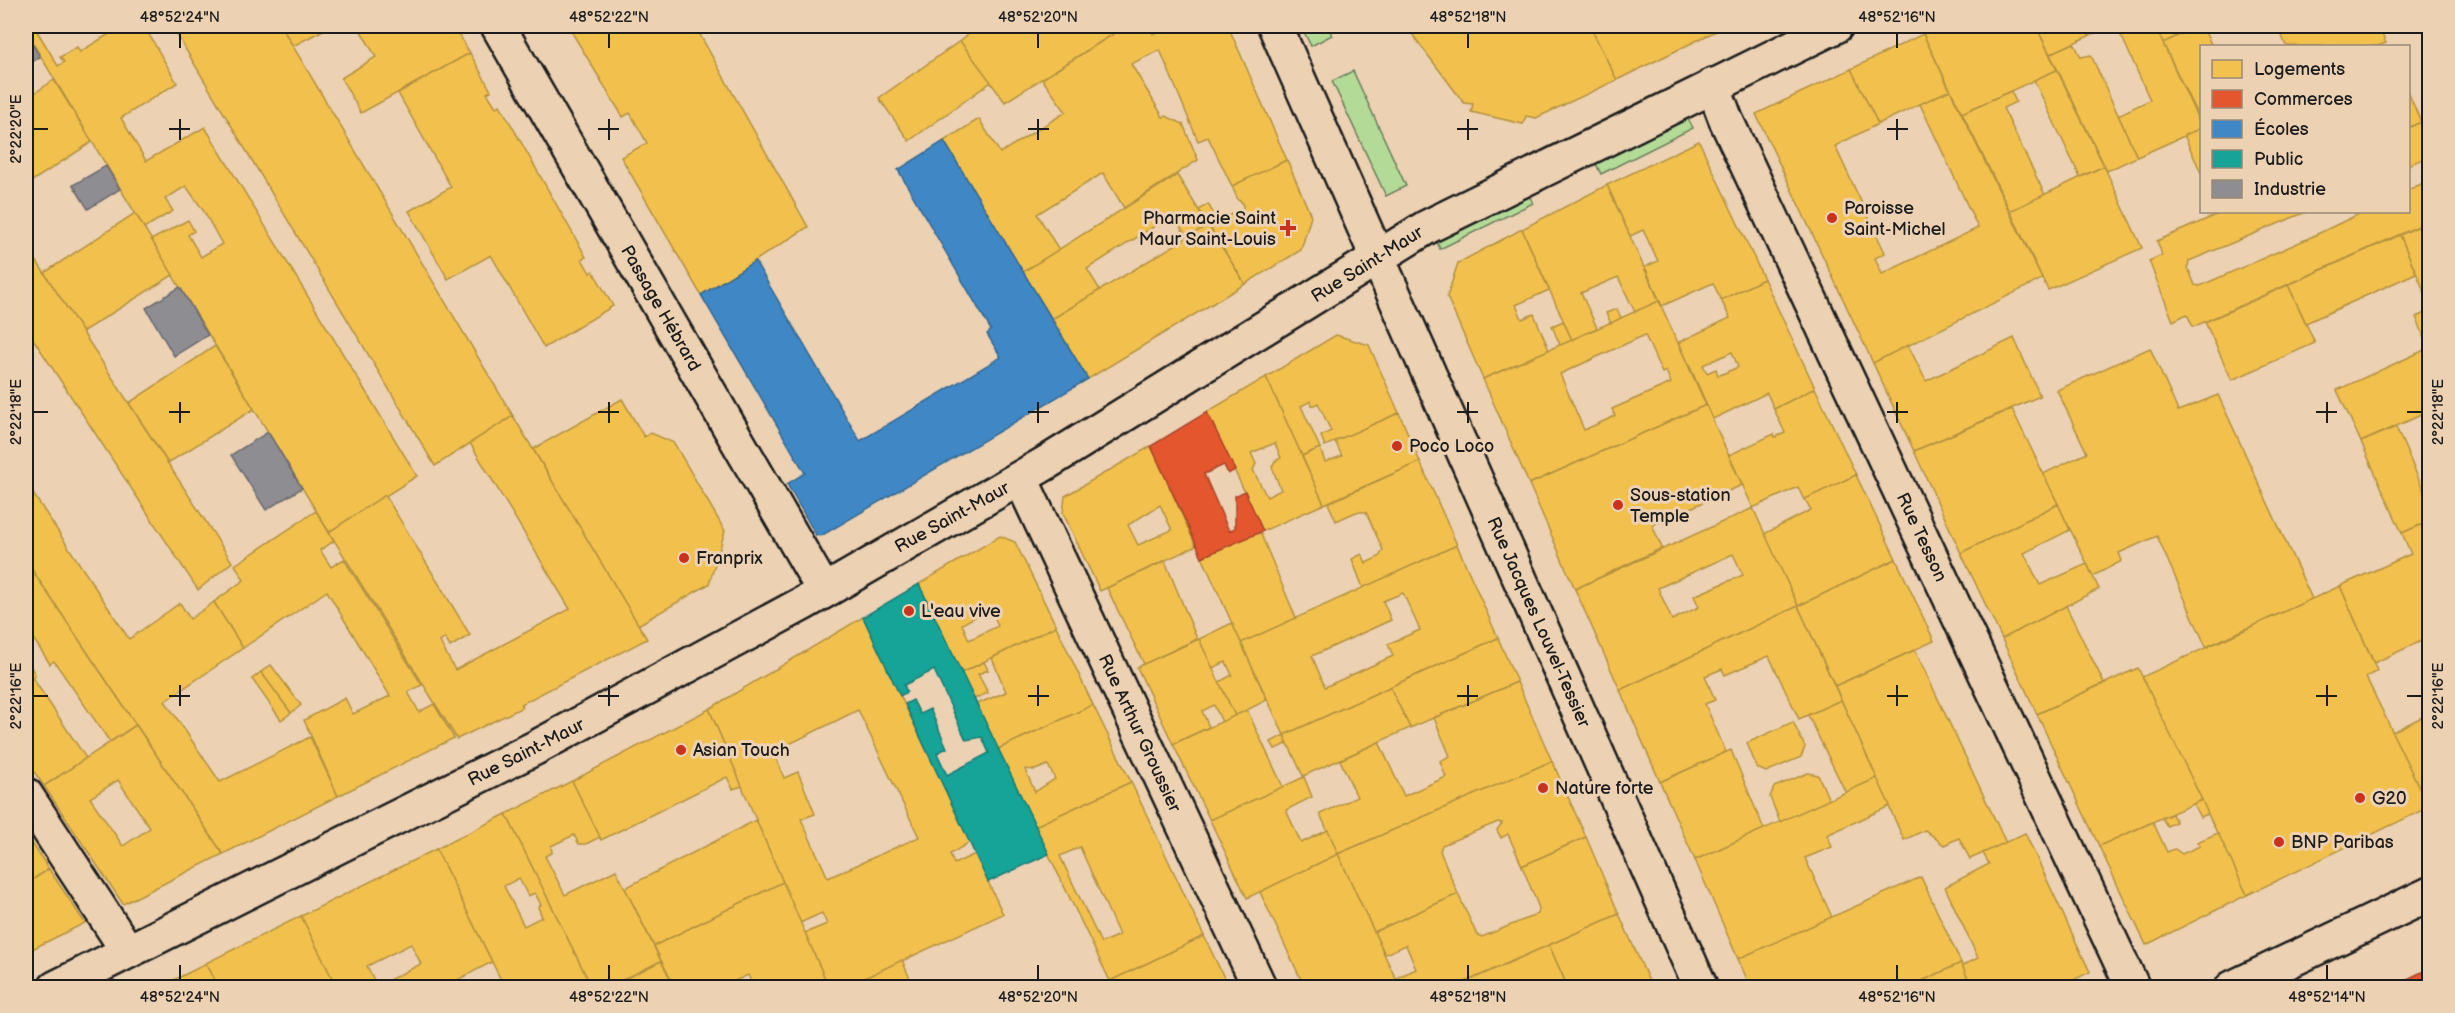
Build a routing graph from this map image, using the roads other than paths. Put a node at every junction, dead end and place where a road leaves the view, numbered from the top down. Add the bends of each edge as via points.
1 (498, 26) edge
2 (1275, 26) edge
3 (1836, 26) edge
4 (1713, 85) junction
5 (1377, 257) junction
6 (1021, 478) junction
7 (824, 591) junction
8 (26, 795) edge
9 (2430, 894) edge
10 (127, 950) junction
11 (55, 987) edge
12 (1260, 987) edge
13 (1701, 987) edge
14 (2133, 987) edge
15 (2232, 987) edge

1 - 7 street, Passage Hébrard
2 - 5 street, Rue Jacques Louvel-Tessier
3 - 4 street, Rue Saint-Maur
4 - 5 street, Rue Saint-Maur via 1427,227
4 - 14 street, Rue Tesson
5 - 6 street, Rue Saint-Maur
5 - 13 street, Rue Jacques Louvel-Tessier
6 - 7 street, Rue Saint-Maur
6 - 12 street, Rue Arthur Groussier
7 - 10 street, Rue Saint-Maur via 535,748
8 - 10 street
9 - 15 street
10 - 11 street, Rue Saint-Maur

